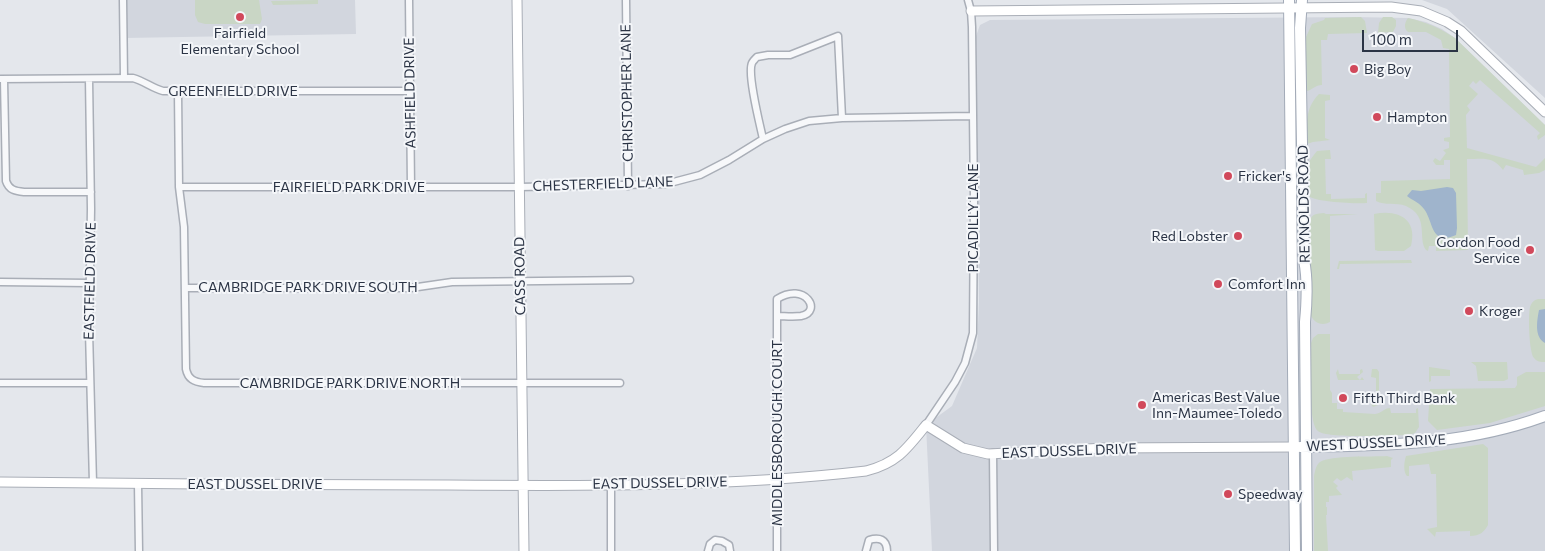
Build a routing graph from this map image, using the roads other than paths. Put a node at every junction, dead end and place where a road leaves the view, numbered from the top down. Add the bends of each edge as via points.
1 (123, 0) edge
2 (409, 0) edge
3 (517, 0) edge
4 (626, 0) edge
5 (968, 0) edge
6 (1289, 4) edge
7 (1302, 4) edge
8 (970, 11) junction
9 (124, 78) junction
10 (89, 79) junction
11 (2, 80) edge
12 (178, 92) junction
13 (410, 92) junction
14 (1545, 112) edge
15 (972, 116) junction
16 (842, 118) junction
17 (763, 139) junction
18 (628, 186) junction
19 (179, 187) junction
20 (411, 187) junction
21 (519, 187) junction
22 (91, 192) junction
23 (630, 280) dead end
24 (0, 282) edge
25 (520, 282) junction
26 (89, 283) junction
27 (185, 288) junction
28 (776, 316) junction
29 (620, 382) dead end
30 (0, 383) edge
31 (90, 383) junction
32 (521, 383) junction
33 (1545, 416) edge
34 (926, 425) junction
35 (1294, 447) junction
36 (1306, 447) junction
37 (993, 454) junction
38 (778, 480) junction
39 (0, 482) edge
40 (93, 483) junction
41 (138, 484) junction
42 (610, 485) junction
43 (524, 486) junction
44 (139, 551) edge
45 (524, 551) edge
46 (612, 551) edge
47 (708, 551) edge
48 (730, 551) edge
49 (777, 551) edge
50 (866, 551) edge
51 (887, 551) edge
52 (994, 551) edge
53 (1295, 551) edge
54 (1307, 551) edge

1 - 9 street
2 - 13 street, ASHFIELD DRIVE
3 - 21 street, CASS ROAD
4 - 18 street, CHRISTOPHER LANE
5 - 8 street, PICADILLY LANE
6 - 7 street
6 - 8 street
6 - 35 main road, REYNOLDS ROAD
7 - 14 street via 1409,8 1432,15 1461,31
7 - 36 main road, REYNOLDS ROAD
8 - 15 street, PICADILLY LANE
9 - 10 street, GREENFIELD DRIVE
9 - 12 street, GREENFIELD DRIVE via 138,80 163,91
10 - 11 street, GREENFIELD DRIVE
10 - 22 street, EASTFIELD DRIVE
11 - 22 street via 8,186 24,192
12 - 13 street, GREENFIELD DRIVE
12 - 19 street
13 - 20 street, ASHFIELD DRIVE
15 - 16 street, CHESTERFIELD LANE
15 - 34 street, PICADILLY LANE via 973,333 955,382
16 - 17 street, CHESTERFIELD LANE via 798,124
16 - 17 street via 838,36 790,55 757,56 751,64
17 - 18 street, CHESTERFIELD LANE via 700,175 666,184
18 - 21 street, CHESTERFIELD LANE
19 - 20 street, FAIRFIELD PARK DRIVE
19 - 27 street via 184,227
20 - 21 street, FAIRFIELD PARK DRIVE
21 - 25 street, CASS ROAD
22 - 26 street, EASTFIELD DRIVE
23 - 25 street, CAMBRIDGE PARK DRIVE SOUTH
24 - 26 street
25 - 27 street, CAMBRIDGE PARK DRIVE SOUTH via 452,282 411,288
25 - 32 street, CASS ROAD
26 - 31 street, EASTFIELD DRIVE
27 - 32 street, CAMBRIDGE PARK DRIVE NORTH via 186,369 193,381
28 - 28 street, MIDDLESBOROUGH COURT via 802,316 807,314 810,303 806,296 798,293 784,294 777,299
28 - 38 street, MIDDLESBOROUGH COURT
29 - 32 street, CAMBRIDGE PARK DRIVE NORTH
30 - 31 street
31 - 40 street, EASTFIELD DRIVE
32 - 43 street, CASS ROAD
33 - 36 main road, WEST DUSSEL DRIVE via 1462,438 1411,444
34 - 37 street, EAST DUSSEL DRIVE via 963,448
34 - 38 street, EAST DUSSEL DRIVE via 906,451 879,468
35 - 36 main road, WEST DUSSEL DRIVE
35 - 37 street, EAST DUSSEL DRIVE via 1106,448
35 - 53 main road, REYNOLDS ROAD
36 - 54 main road, REYNOLDS ROAD
37 - 52 street
38 - 42 street, EAST DUSSEL DRIVE
38 - 49 street, MIDDLESBOROUGH COURT
39 - 40 street, EAST DUSSEL DRIVE
40 - 41 street, EAST DUSSEL DRIVE
41 - 43 street, EAST DUSSEL DRIVE
41 - 44 street
42 - 43 street, EAST DUSSEL DRIVE
42 - 46 street
43 - 45 street, CASS ROAD
47 - 48 street via 715,540 729,545
50 - 51 street via 869,540 876,538 886,542

